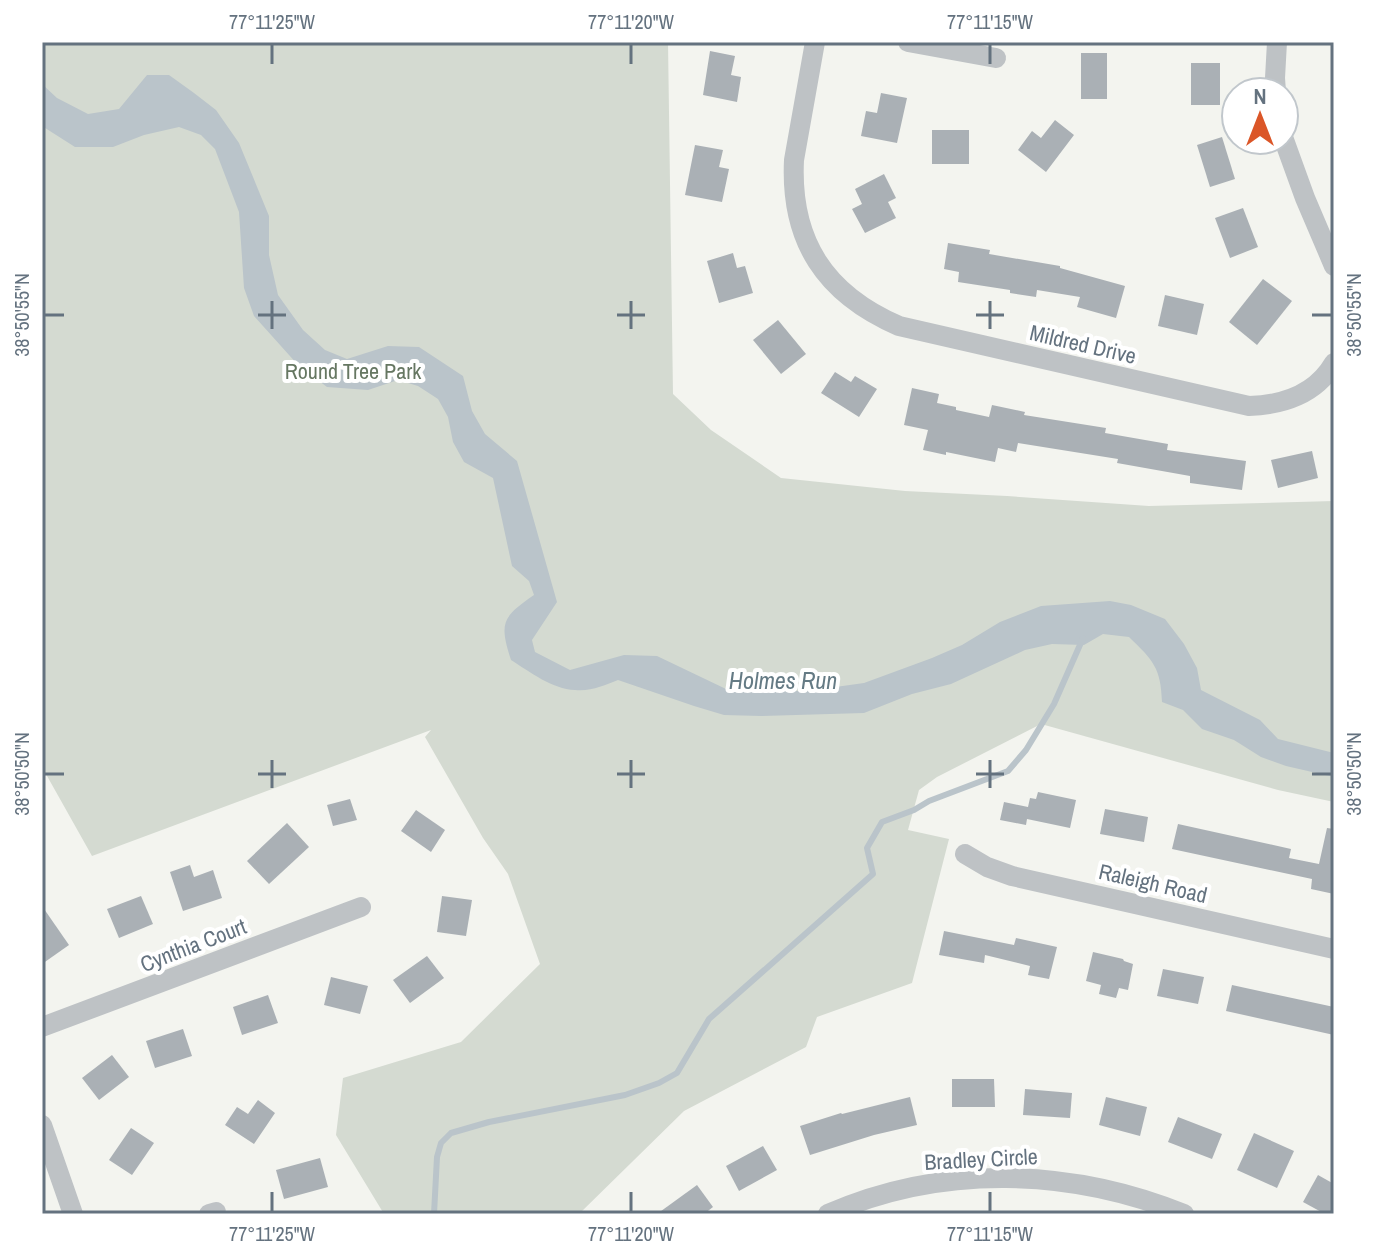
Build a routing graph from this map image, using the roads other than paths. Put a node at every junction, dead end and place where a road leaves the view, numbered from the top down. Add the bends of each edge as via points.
1 (815, 42) edge
2 (908, 42) edge
3 (1277, 42) edge
4 (996, 58) dead end
5 (1276, 76) edge
6 (1288, 156) edge
7 (1334, 266) edge
8 (1334, 363) edge
9 (965, 854) dead end
10 (361, 907) dead end
11 (1334, 949) edge
12 (42, 1027) edge
13 (42, 1125) edge
14 (73, 1214) edge
15 (828, 1214) edge
16 (1184, 1214) edge

1 - 8 street, Mildred Drive via 794,160 796,207 814,258 852,301 899,326 1249,406 1270,406 1298,396
2 - 4 street
3 - 5 street
6 - 7 street
9 - 11 street, Raleigh Road via 1012,876
10 - 12 street, Cynthia Court
13 - 14 street
15 - 16 street, Bradley Circle via 930,1183 1025,1177 1094,1186

